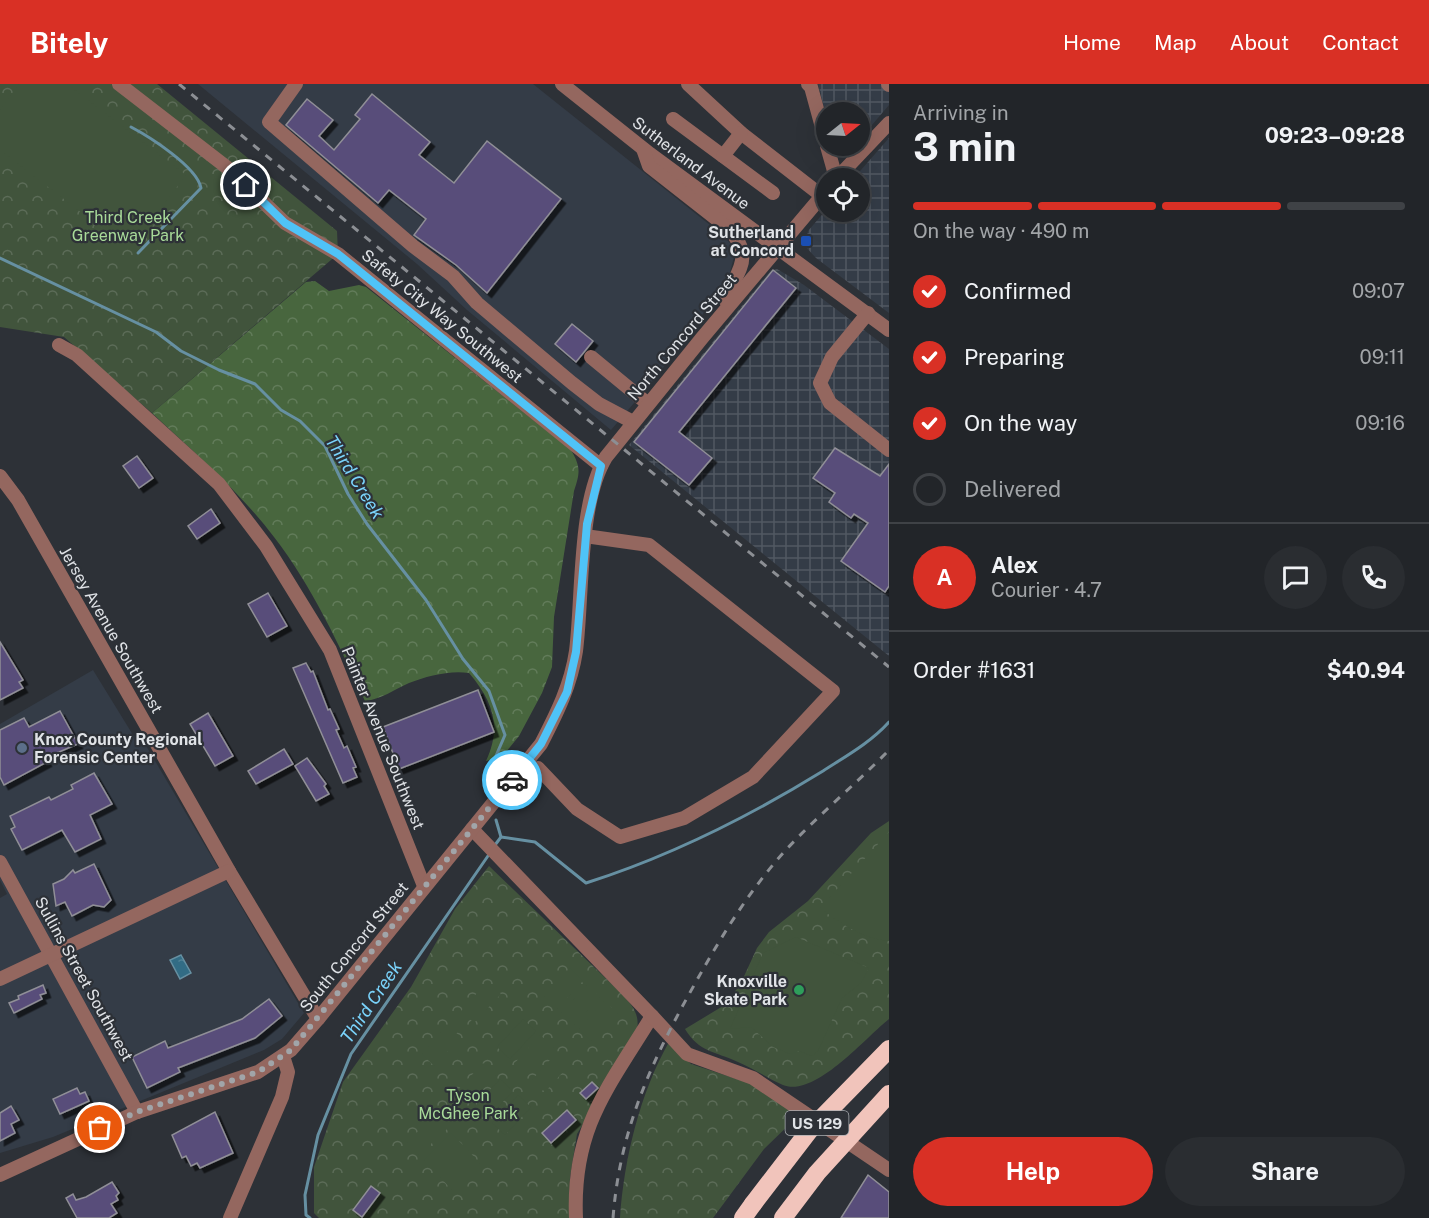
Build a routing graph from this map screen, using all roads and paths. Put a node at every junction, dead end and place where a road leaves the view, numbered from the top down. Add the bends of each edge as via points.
1 (120, 84) edge
2 (296, 84) edge
3 (562, 84) edge
4 (688, 84) edge
5 (808, 84) edge
6 (816, 105) edge
7 (672, 119) dead end
8 (889, 123) edge
9 (737, 138) junction
10 (643, 149) junction
11 (723, 156) junction
12 (846, 168) edge
13 (816, 188) edge
14 (773, 193) dead end
15 (816, 203) edge
16 (778, 248) junction
17 (724, 311) junction
18 (868, 313) junction
19 (889, 330) edge
20 (59, 345) dead end
21 (591, 357) dead end
22 (648, 404) junction
23 (633, 422) junction
24 (611, 449) joint
25 (889, 450) edge
26 (601, 466) junction
27 (0, 476) edge
28 (585, 536) junction
29 (538, 768) dead end
30 (472, 829) junction
31 (0, 864) edge
32 (229, 871) junction
33 (424, 886) junction
34 (51, 953) junction
35 (0, 979) edge
36 (652, 1016) junction
37 (318, 1019) junction
38 (889, 1049) edge
39 (283, 1056) junction
40 (889, 1095) edge
41 (137, 1112) junction
42 (889, 1170) edge
43 (0, 1175) edge
44 (748, 1211) edge
45 (231, 1218) edge
46 (576, 1218) edge
47 (783, 1218) edge

1 - 26 street, Safety City Way Southwest via 229,169 285,223 338,254
2 - 23 street via 269,122 453,276 477,303 572,383 599,404
3 - 10 street, Sutherland Avenue
4 - 9 street
5 - 6 street
7 - 11 street
8 - 12 street
9 - 11 street
9 - 13 street via 754,142
10 - 16 street, Sutherland Avenue
10 - 17 street via 649,166 728,228 737,240 741,265
11 - 14 street
15 - 16 street, North Concord Street
16 - 17 street, North Concord Street
16 - 18 street, Sutherland Avenue
17 - 22 street, North Concord Street
18 - 19 street, Sutherland Avenue
18 - 25 street via 832,357 820,382 830,403
20 - 33 street, Painter Avenue Southwest via 77,355 219,484 266,546 330,650
21 - 22 street
22 - 23 street, North Concord Street
23 - 24 street, North Concord Street
24 - 26 street, South Concord Street
26 - 28 street, South Concord Street
27 - 32 street, Jersey Avenue Southwest via 18,500
28 - 29 street via 649,545 833,691 753,777 684,818 620,837 577,809
28 - 30 street, South Concord Street via 576,652 567,692 541,744
30 - 33 street, South Concord Street
30 - 36 street
31 - 34 street, Sullins Street Southwest
32 - 34 street
32 - 37 street, Jersey Avenue Southwest
33 - 37 street, South Concord Street
34 - 35 street
34 - 41 street, Sullins Street Southwest
36 - 42 street via 687,1054 753,1078
36 - 46 street via 593,1112 581,1147
37 - 39 street, South Concord Street
38 - 44 highway, US 129, bridge via 809,1131
39 - 41 street, South Concord Street via 258,1072
39 - 45 street via 288,1072 282,1097
40 - 47 highway, US 129, bridge via 817,1173
41 - 43 street, South Concord Street

